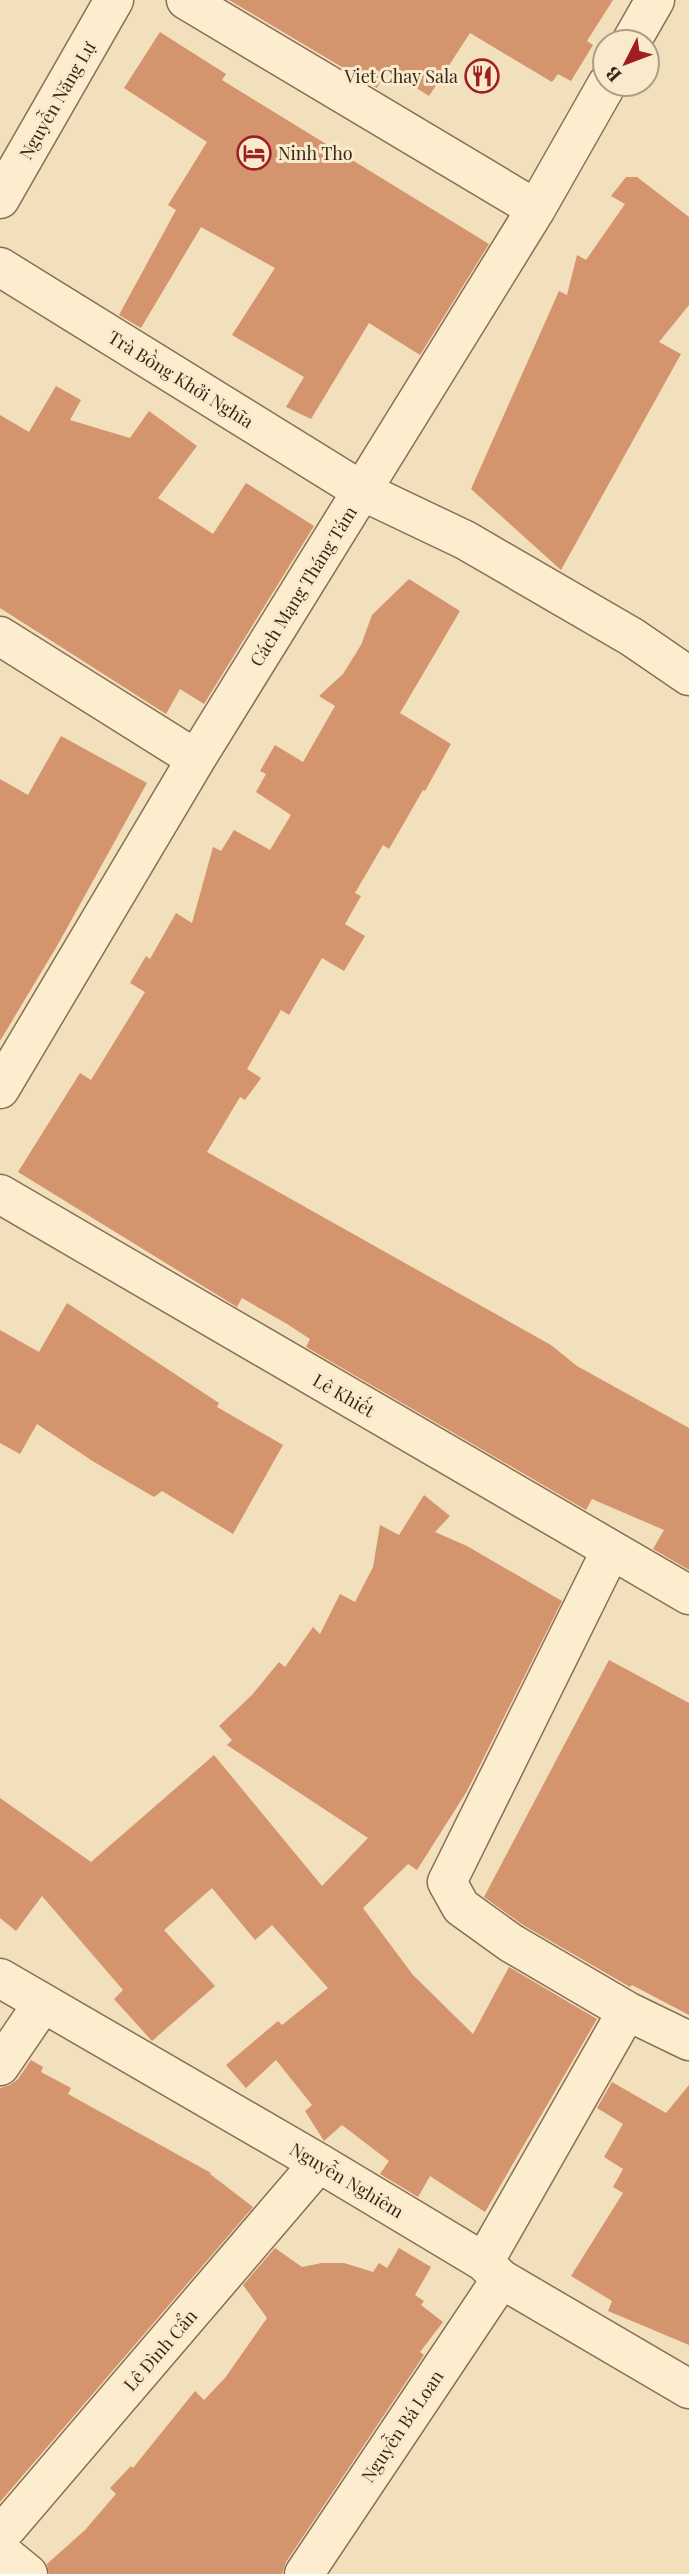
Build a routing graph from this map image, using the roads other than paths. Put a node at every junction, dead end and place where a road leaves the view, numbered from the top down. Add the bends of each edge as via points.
1 (114, 0) edge
2 (186, 0) edge
3 (655, 0) edge
4 (639, 28) edge
5 (599, 98) edge
6 (0, 199) edge
7 (536, 209) junction
8 (0, 267) edge
9 (362, 491) junction
10 (0, 636) edge
11 (689, 676) edge
12 (196, 759) junction
13 (0, 1089) edge
14 (0, 1194) edge
15 (611, 1550) junction
16 (689, 1595) edge
17 (0, 1979) edge
18 (43, 2003) junction
19 (627, 2011) junction
20 (689, 2041) edge
21 (0, 2066) edge
22 (319, 2163) junction
23 (492, 2270) junction
24 (689, 2389) edge
25 (0, 2536) edge
26 (0, 2551) edge
27 (28, 2574) edge
28 (304, 2574) edge

1 - 6 street, Nguyễn Năng Lự
2 - 7 street
3 - 4 street
5 - 7 street, Cách Mạng Tháng Tám
7 - 9 street, Cách Mạng Tháng Tám
8 - 9 street, Trà Bồng Khởi Nghĩa
9 - 11 street, Trà Bồng Khởi Nghĩa via 465,540 632,637
9 - 12 street, Cách Mạng Tháng Tám
10 - 12 street
12 - 13 street, Cách Mạng Tháng Tám
14 - 15 street, Lê Khiết
15 - 16 street, Lê Khiết
15 - 19 street via 447,1882 461,1907 478,1920
17 - 18 street, Nguyễn Nghiêm
18 - 21 street
18 - 22 street, Nguyễn Nghiêm
19 - 20 street
19 - 23 street, Nguyễn Bá Loan
22 - 23 street, Nguyễn Nghiêm
22 - 25 street, Lê Đình Cẩn
23 - 24 street, Nguyễn Nghiêm
23 - 28 street, Nguyễn Bá Loan
26 - 27 street

